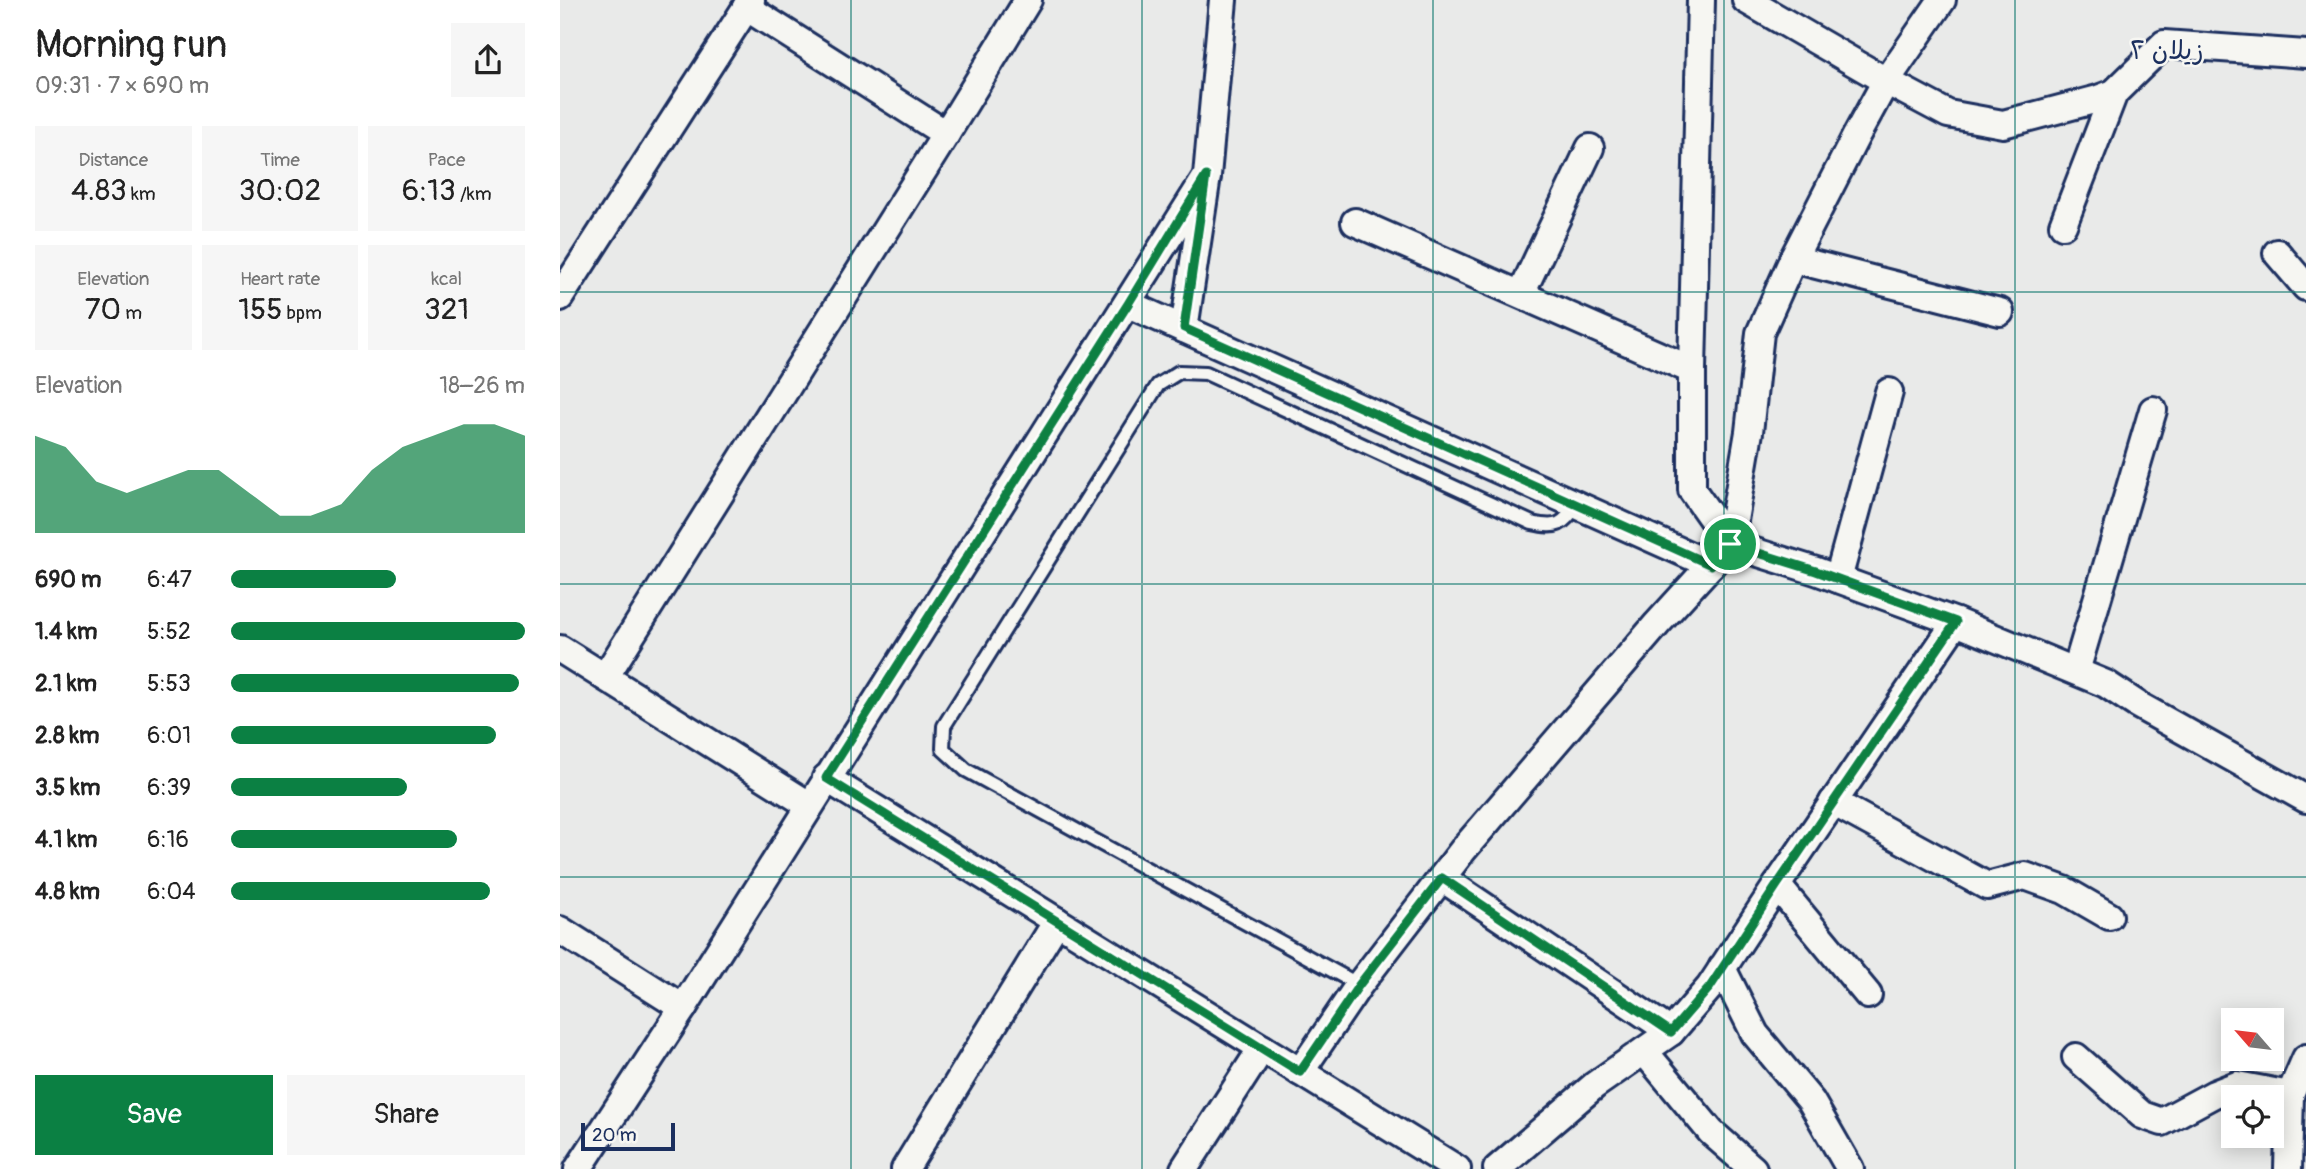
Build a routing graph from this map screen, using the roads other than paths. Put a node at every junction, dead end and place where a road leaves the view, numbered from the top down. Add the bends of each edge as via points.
1 (1028, 0) edge
2 (1223, 0) edge
3 (1701, 0) edge
4 (1746, 0) edge
5 (1942, 0) edge
6 (748, 3) edge
7 (2306, 54) edge
8 (1886, 81) junction
9 (2114, 93) junction
10 (946, 134) junction
11 (1590, 148) dead end
12 (1206, 176) junction
13 (1355, 222) dead end
14 (2063, 225) dead end
15 (2277, 253) dead end
16 (1793, 259) junction
17 (2306, 288) edge
18 (1521, 294) junction
19 (560, 297) edge
20 (1128, 304) junction
21 (2000, 312) dead end
22 (1184, 328) junction
23 (1692, 370) junction
24 (1889, 392) dead end
25 (2153, 410) dead end
26 (1577, 505) junction
27 (1730, 544) junction
28 (1711, 565) junction
29 (1838, 579) junction
30 (1956, 622) junction
31 (560, 649) edge
32 (2076, 671) junction
33 (605, 677) junction
34 (826, 778) junction
35 (2306, 799) edge
36 (1833, 802) junction
37 (809, 806) junction
38 (1442, 878) junction
39 (1777, 885) junction
40 (2109, 916) dead end
41 (1057, 921) junction
42 (560, 930) edge
43 (1722, 968) junction
44 (1359, 985) junction
45 (1868, 995) dead end
46 (683, 1008) junction
47 (1671, 1032) junction
48 (1262, 1048) junction
49 (1644, 1051) junction
50 (2076, 1057) dead end
51 (2306, 1058) edge
52 (1300, 1072) junction
53 (2290, 1096) junction
54 (578, 1169) edge
55 (905, 1169) edge
56 (1184, 1169) edge
57 (1457, 1169) edge
58 (1497, 1169) edge
59 (1753, 1169) edge
60 (1850, 1169) edge
61 (2288, 1169) edge

1 - 10 street
2 - 12 street
3 - 23 street
4 - 8 street
5 - 8 street
6 - 10 street
6 - 19 street
7 - 9 street via 2164,44
8 - 9 street via 1948,114 2003,124
8 - 16 street
9 - 14 street
10 - 33 street
11 - 18 street
12 - 20 street
12 - 22 street
13 - 18 street
15 - 17 street
16 - 21 street
16 - 27 street via 1760,333
18 - 23 street
20 - 22 street
20 - 34 street
22 - 26 street
23 - 27 street via 1692,490
24 - 29 street
25 - 32 street
26 - 28 street
26 - 44 lane via 1564,522 1550,527 1532,523 1206,373 1179,372 1158,385 944,726 943,749 966,770
27 - 28 street
27 - 29 street
28 - 38 street
29 - 30 street
30 - 32 street
30 - 36 street
31 - 33 street
32 - 35 street
33 - 37 street
34 - 37 street
34 - 41 street
36 - 39 street
36 - 40 street via 1987,886 2025,876 2064,890
37 - 46 street
38 - 44 street
38 - 47 street
39 - 43 street
39 - 45 street
41 - 48 street
41 - 55 street
42 - 46 street
43 - 47 street
43 - 60 street via 1755,1034 1811,1101
44 - 52 street
46 - 54 street
47 - 49 street
48 - 52 street
48 - 56 street
49 - 58 street via 1594,1085
49 - 59 street via 1711,1132
50 - 53 street via 2142,1115 2162,1122 2237,1085
51 - 53 street
52 - 57 street
53 - 61 street

